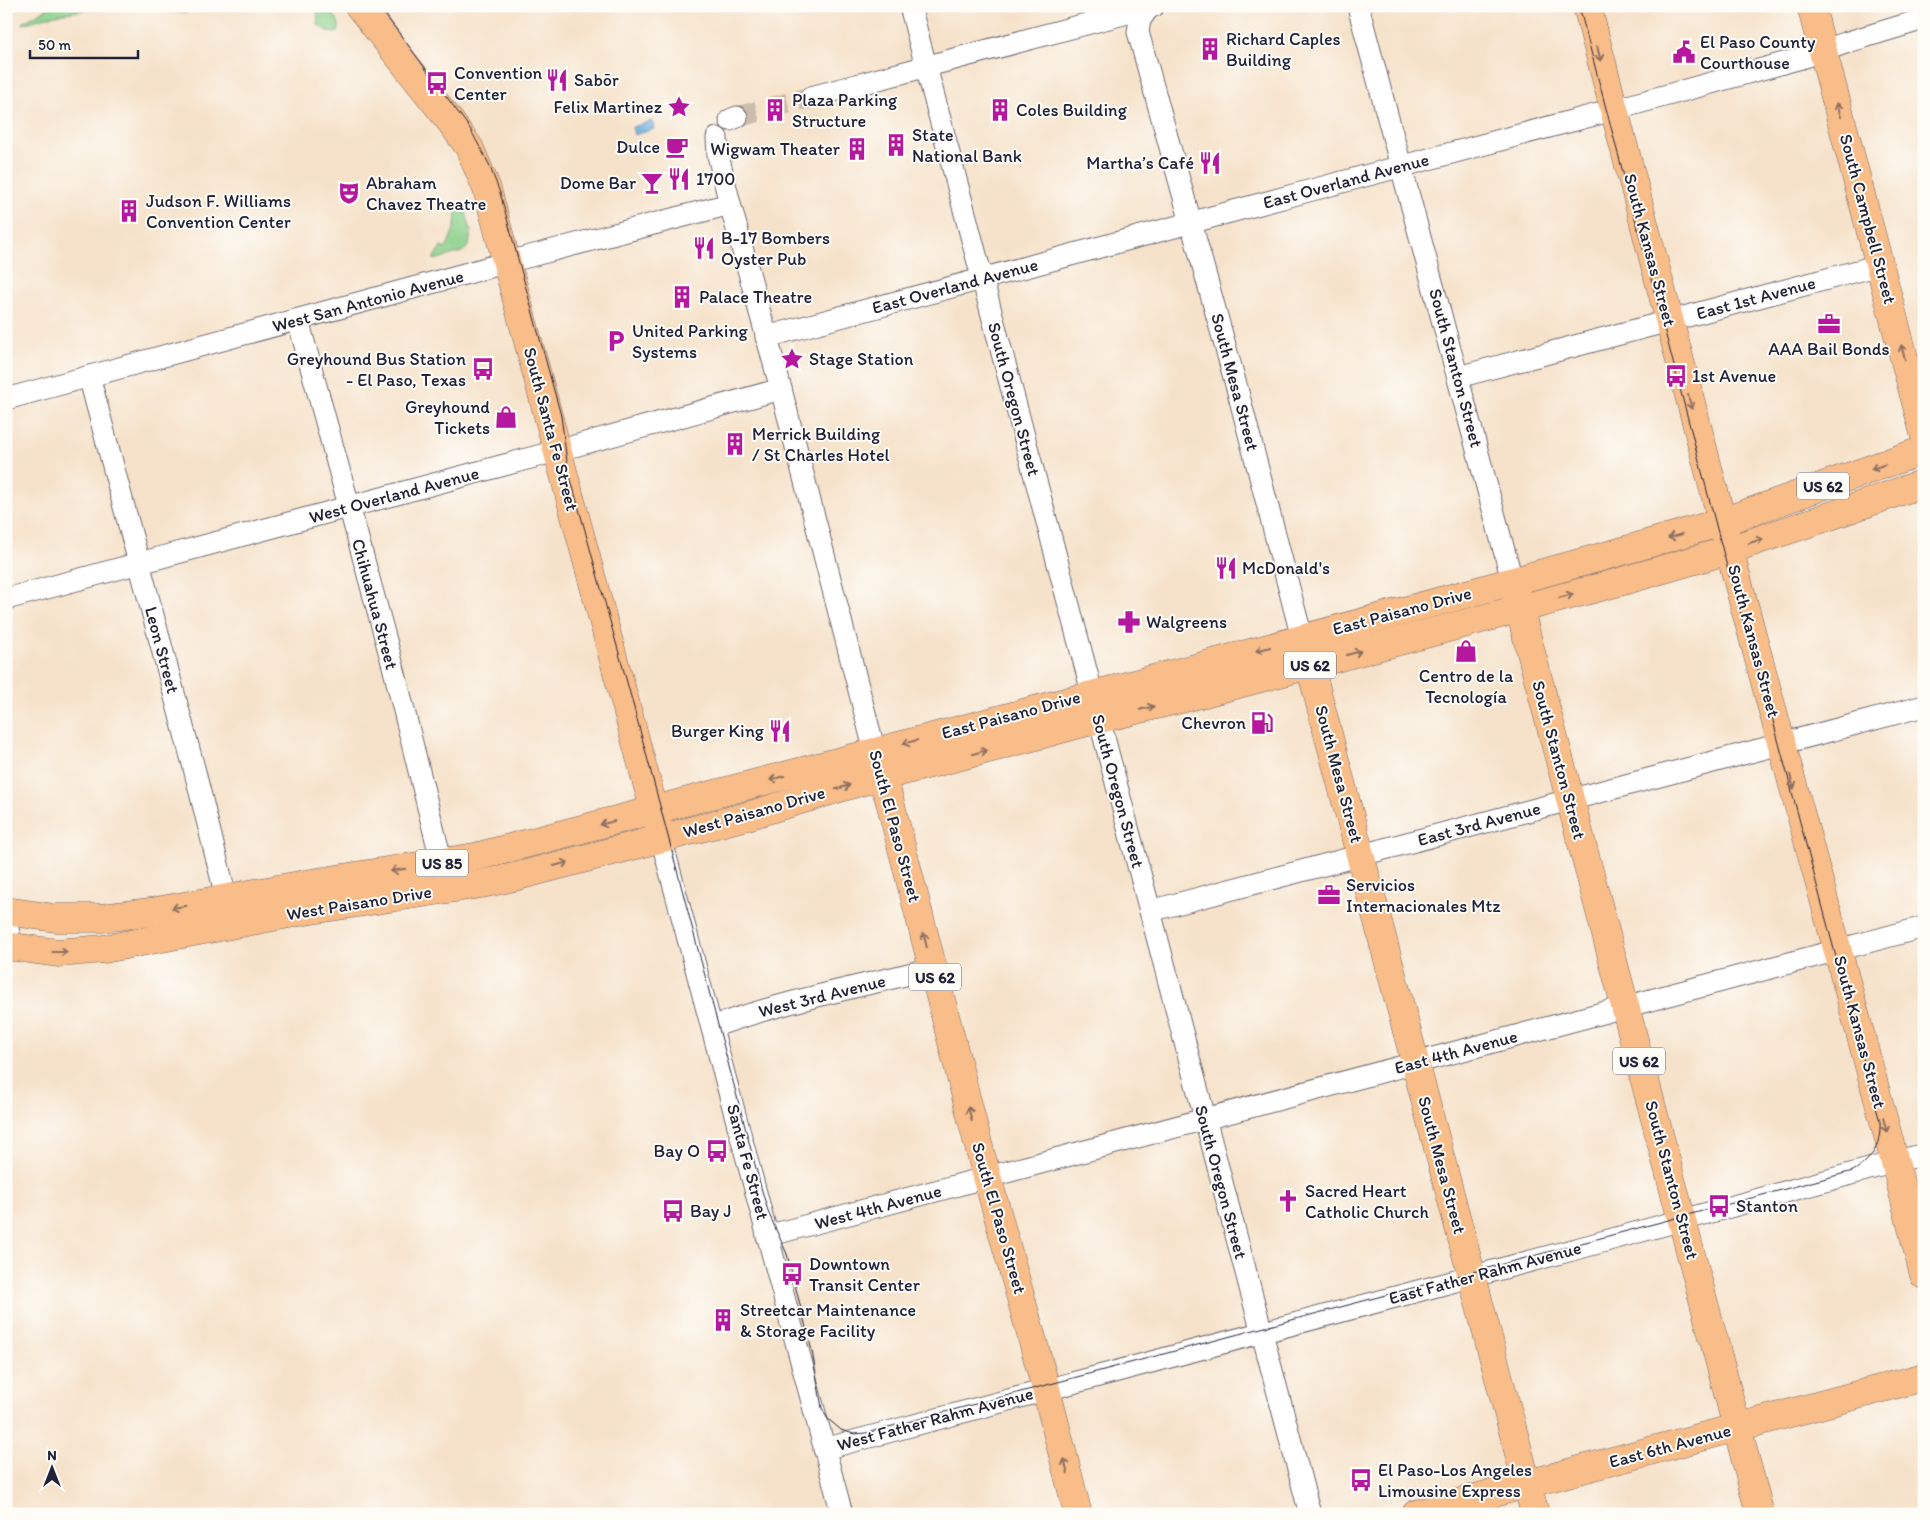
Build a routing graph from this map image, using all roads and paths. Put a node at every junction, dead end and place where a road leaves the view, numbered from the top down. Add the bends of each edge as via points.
1 (359, 6) edge
2 (910, 6) edge
3 (1358, 6) edge
4 (1587, 6) edge
5 (1811, 6) edge
6 (1151, 7) edge
7 (1924, 19) edge
8 (1822, 50) junction
9 (926, 67) junction
10 (811, 98) tunnel mouth
11 (1613, 110) junction
12 (717, 138) dead end
13 (1401, 166) junction
14 (730, 204) junction
15 (1192, 223) junction
16 (507, 263) junction
17 (1880, 265) junction
18 (982, 279) junction
19 (298, 320) junction
20 (1669, 321) junction
21 (766, 337) junction
22 (89, 376) junction
23 (1458, 377) junction
24 (781, 389) junction
25 (6, 399) edge
26 (1924, 433) edge
27 (1924, 450) edge
28 (557, 451) junction
29 (1924, 483) edge
30 (349, 507) junction
31 (1722, 522) junction
32 (1729, 550) junction
33 (139, 563) junction
34 (1512, 580) junction
35 (6, 599) edge
36 (1519, 608) junction
37 (1302, 638) junction
38 (1310, 665) junction
39 (1096, 706) junction
40 (1924, 706) edge
41 (1782, 744) junction
42 (878, 764) junction
43 (1570, 801) junction
44 (654, 811) junction
45 (662, 838) junction
46 (1361, 857) junction
47 (443, 863) junction
48 (448, 889) junction
49 (6, 911) edge
50 (230, 911) junction
51 (1150, 911) junction
52 (6, 916) edge
53 (1924, 927) edge
54 (9, 947) edge
55 (1838, 950) junction
56 (933, 968) junction
57 (1624, 1006) junction
58 (712, 1027) junction
59 (1416, 1062) junction
60 (1205, 1119) junction
61 (1924, 1154) edge
62 (1895, 1162) junction
63 (988, 1178) junction
64 (1683, 1220) junction
65 (767, 1236) junction
66 (1924, 1275) edge
67 (1471, 1276) junction
68 (1261, 1333) junction
69 (1924, 1377) edge
70 (1046, 1389) junction
71 (1737, 1428) junction
72 (824, 1448) junction
73 (1527, 1484) junction
74 (842, 1514) edge
75 (1078, 1514) edge
76 (1310, 1514) edge
77 (1416, 1514) edge
78 (1535, 1514) edge
79 (1760, 1514) edge

1 - 16 main road, South Santa Fe Street via 469,147 491,202
2 - 9 street, South Oregon Street
3 - 13 street, South Stanton Street
4 -> 11 main road, South Kansas Street
5 - 8 main road, South Campbell Street
6 - 9 street
6 - 15 street, South Mesa Street via 1140,20 1138,32
7 - 8 street, East Overland Avenue
8 - 11 street, East Overland Avenue
17 -> 8 main road, South Campbell Street
9 - 10 street
9 - 18 street, South Oregon Street
11 - 13 street, East Overland Avenue
11 - 20 main road, South Kansas Street
12 - 14 street, South El Paso Street
13 - 15 street, East Overland Avenue
13 - 23 street, South Stanton Street
14 - 16 street, West San Antonio Avenue
14 - 21 street, South El Paso Street
15 - 18 street, East Overland Avenue
15 - 37 street, South Mesa Street
16 - 19 street, West San Antonio Avenue
16 - 28 main road, South Santa Fe Street
17 - 20 street, East 1st Avenue
26 -> 17 main road, South Campbell Street
18 - 21 street, East Overland Avenue
18 - 39 street, South Oregon Street
19 - 22 street, West San Antonio Avenue
19 - 30 street, Chihuahua Street
20 - 23 street, East 1st Avenue
20 -> 31 main road, South Kansas Street
21 - 24 street, South El Paso Street
22 - 25 street, West San Antonio Avenue
22 - 33 street, Leon Street
23 - 34 street, South Stanton Street
24 - 28 street, West Overland Avenue
24 - 42 street, South El Paso Street
27 -> 31 main road, East Paisano Drive / US 62
28 - 30 street, West Overland Avenue
28 - 44 main road, South Santa Fe Street
32 -> 29 main road, East Paisano Drive / US 62
30 - 33 street, West Overland Avenue
30 - 47 street, Chihuahua Street
31 - 32 main road, South Kansas Street
31 -> 34 main road, East Paisano Drive / US 62
36 -> 32 main road, East Paisano Drive / US 62
32 - 41 main road, South Kansas Street
33 - 35 street, West Overland Avenue
33 - 50 street, Leon Street
34 - 36 main road, South Stanton Street / US 62
34 - 37 main road, East Paisano Drive
38 -> 36 main road, East Paisano Drive / US 62
36 - 43 main road, South Stanton Street / US 62
37 - 38 main road, South Mesa Street
37 -> 39 main road, East Paisano Drive
39 -> 38 main road, East Paisano Drive / US 62
38 - 46 main road, South Mesa Street
39 - 42 main road, East Paisano Drive / US 62
39 - 51 street, South Oregon Street
40 - 41 street, East 3rd Avenue
41 - 43 street, East 3rd Avenue
41 -> 55 main road, South Kansas Street
42 -> 44 main road, West Paisano Drive / US 85
45 -> 42 main road, West Paisano Drive / US 85 via 747,816
56 -> 42 main road, South El Paso Street / US 62
43 - 46 street, East 3rd Avenue
43 - 57 main road, South Stanton Street / US 62
44 - 45 main road, Santa Fe Street
44 -> 47 main road, West Paisano Drive / US 85
48 -> 45 main road, West Paisano Drive / US 85 via 514,877
45 - 58 street, Santa Fe Street
46 - 51 street, East 3rd Avenue
46 - 59 main road, South Mesa Street
47 - 48 street, Chihuahua Street
47 -> 50 main road, West Paisano Drive / US 85
48 - 50 main road, West Paisano Drive / US 85 via 375,899
50 -> 49 main road, West Paisano Drive / US 85 via 151,912 102,918 55,918
54 -> 50 main road, West Paisano Drive / US 85 via 58,953 104,949
51 - 60 street, South Oregon Street
52 - 54 street
53 - 55 street, East 4th Avenue
55 - 57 street, East 4th Avenue
55 -> 62 main road, South Kansas Street
56 - 58 street, West 3rd Avenue
63 -> 56 main road, South El Paso Street / US 62
57 - 59 street, East 4th Avenue
57 - 64 main road, South Stanton Street / US 62
58 - 65 street, Santa Fe Street
59 - 60 street, East 4th Avenue
59 - 67 main road, South Mesa Street
60 - 63 street, East 4th Avenue
60 - 68 street, South Oregon Street
61 - 62 street, East Father Rahm Avenue
62 - 64 street, East Father Rahm Avenue
62 - 66 main road, South Kansas Street
63 - 65 street, West 4th Avenue
63 - 70 main road, South El Paso Street / US 62
64 - 67 street, East Father Rahm Avenue
64 - 71 main road, South Stanton Street / US 62
65 - 72 street, Santa Fe Street
67 - 68 street, East Father Rahm Avenue
67 - 73 main road, South Mesa Street
68 - 70 street, East Father Rahm Avenue
68 - 76 street, South Oregon Street
69 - 71 main road, East 6th Avenue
70 - 72 street, West Father Rahm Avenue
75 -> 70 main road, South El Paso Street / US 62
71 - 73 main road, East 6th Avenue
71 - 79 main road, South Stanton Street / US 62
72 - 74 street, Santa Fe Street
73 - 77 main road, East 6th Avenue
73 - 78 main road, South Mesa Street

